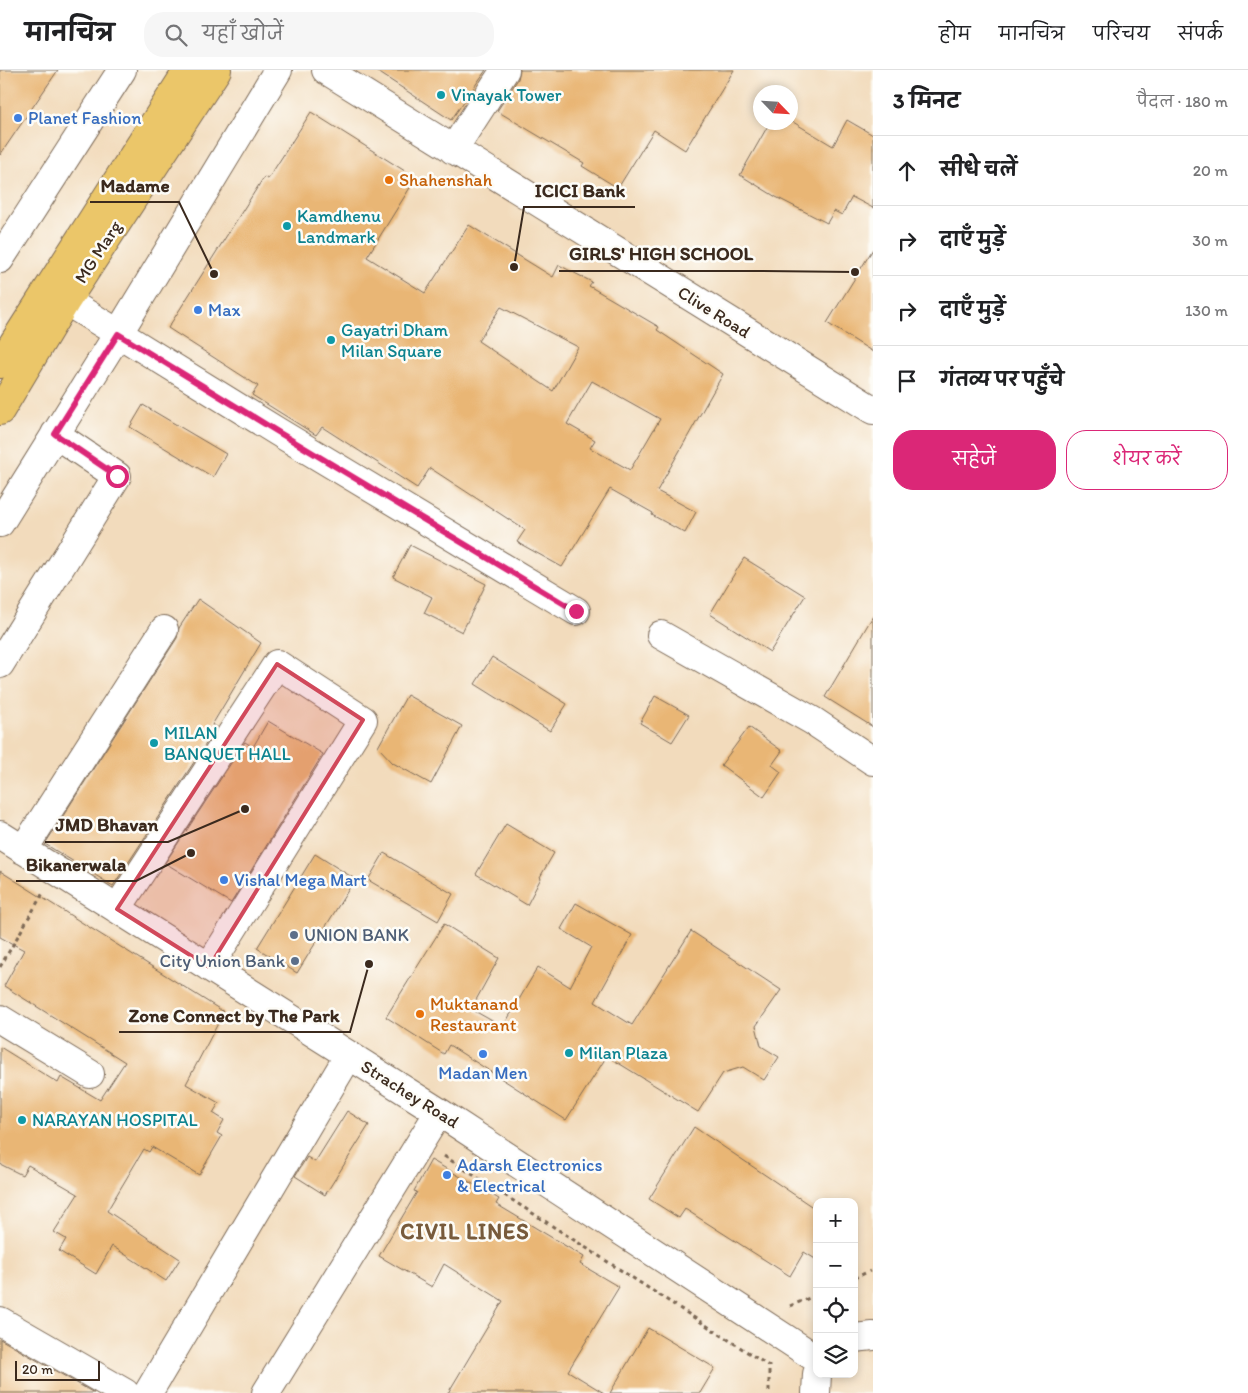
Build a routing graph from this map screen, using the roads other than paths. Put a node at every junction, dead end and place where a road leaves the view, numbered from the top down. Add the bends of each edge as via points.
1 (122, 70) edge
2 (188, 70) edge
3 (217, 70) edge
4 (278, 70) edge
5 (326, 70) edge
6 (506, 70) edge
7 (452, 150) junction
8 (0, 258) edge
9 (66, 301) junction
10 (118, 334) junction
11 (0, 364) edge
12 (873, 410) edge
13 (0, 411) edge
14 (55, 434) junction
15 (0, 523) edge
16 (576, 611) dead end
17 (164, 630) dead end
18 (661, 635) dead end
19 (0, 664) edge
20 (873, 762) edge
21 (0, 835) edge
22 (23, 850) junction
23 (118, 909) junction
24 (209, 967) junction
25 (0, 1019) edge
26 (349, 1055) junction
27 (90, 1074) dead end
28 (438, 1112) junction
29 (0, 1321) edge
30 (873, 1336) edge
31 (858, 1338) edge
32 (813, 1356) edge
33 (818, 1378) edge
34 (125, 1393) edge
35 (148, 1393) edge
36 (266, 1393) edge
37 (816, 1393) edge

1 - 8 street
2 - 11 main road, MG Marg
3 - 9 main road, MG Marg
4 - 10 street
5 - 7 street, Clive Road
6 - 7 street
7 - 12 street, Clive Road
9 - 10 street
9 - 13 main road, MG Marg
10 - 14 street
10 - 16 street
14 - 15 street
14 - 19 street via 117,476
17 - 22 street
18 - 20 street via 814,721
21 - 22 street, Strachey Road
22 - 23 street, Strachey Road
23 - 24 street, Strachey Road
23 - 24 street via 277,664 363,720
24 - 26 street, Strachey Road
25 - 27 street
26 - 28 street, Strachey Road
26 - 35 street
28 - 32 street, Strachey Road
28 - 36 street
29 - 34 street
30 - 31 street
33 - 37 street

